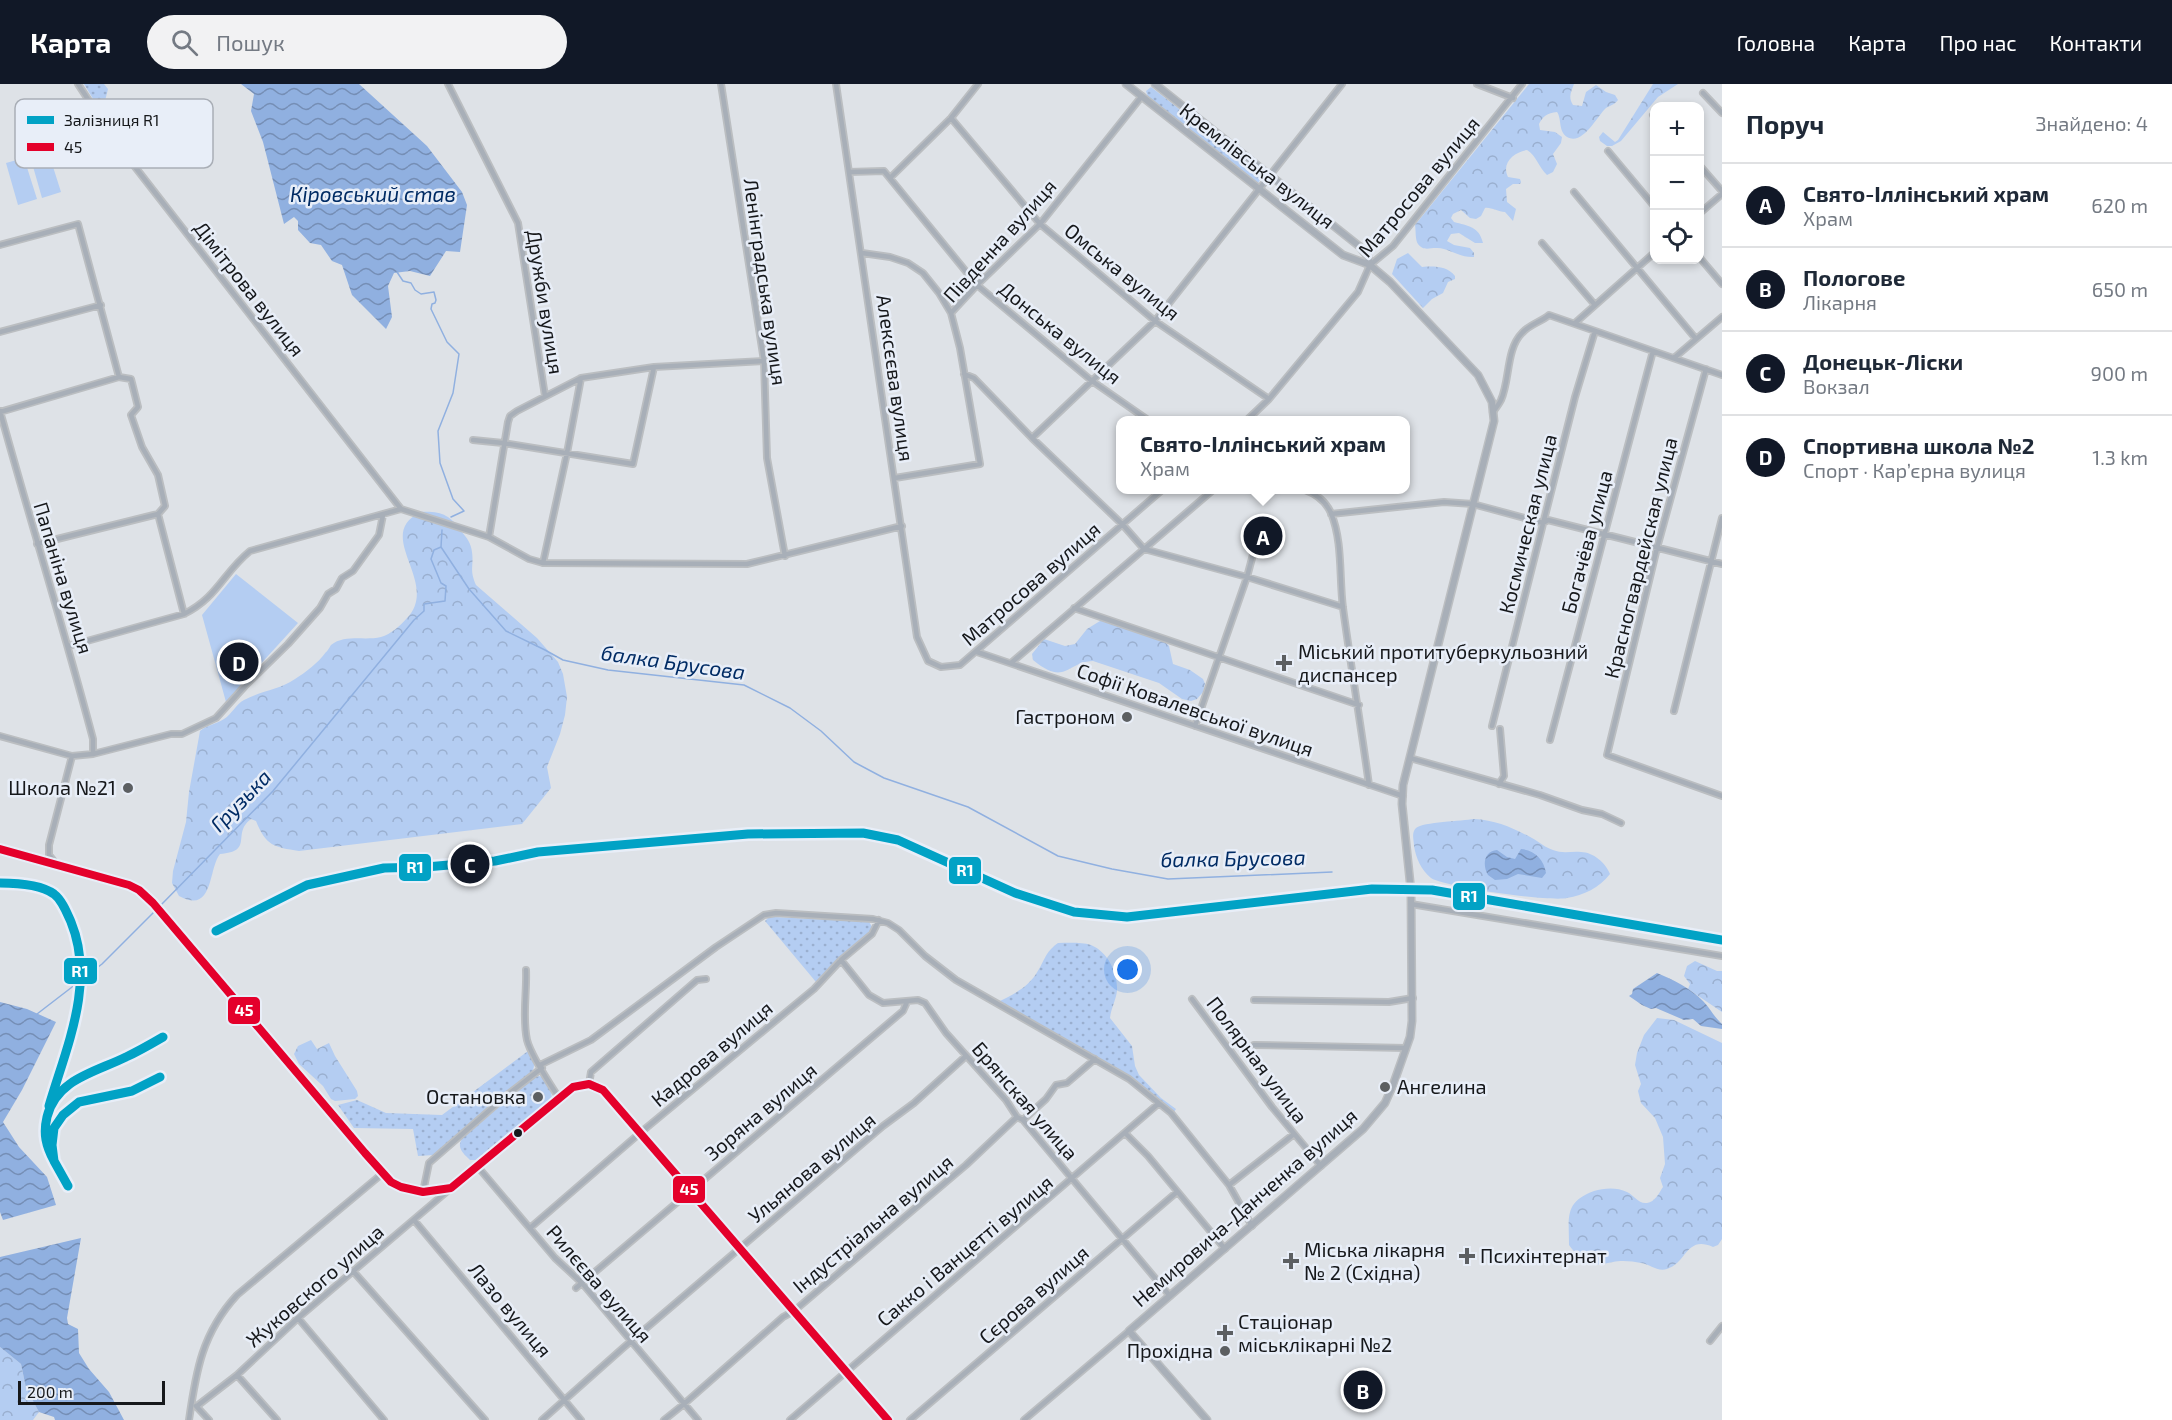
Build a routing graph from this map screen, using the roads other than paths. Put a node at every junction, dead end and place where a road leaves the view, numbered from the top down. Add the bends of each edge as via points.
1 (78, 84) edge
2 (448, 84) edge
3 (721, 84) edge
4 (836, 84) edge
5 (978, 84) edge
6 (1126, 84) edge
7 (1155, 84) edge
8 (1342, 84) edge
9 (1477, 84) edge
10 (1522, 84) edge
11 (1703, 93) dead end
12 (1142, 96) junction
13 (88, 99) edge
14 (1513, 99) junction
15 (1722, 113) edge
16 (951, 118) junction
17 (1608, 152) dead end
18 (136, 168) edge
19 (1704, 171) edge
20 (849, 172) junction
21 (1270, 175) junction
22 (890, 178) junction
23 (1259, 188) junction
24 (1574, 192) dead end
25 (1722, 192) edge
26 (1650, 201) edge
27 (1703, 210) edge
28 (1040, 224) junction
29 (1542, 243) dead end
30 (0, 245) edge
31 (862, 254) junction
32 (1650, 257) edge
33 (1704, 263) edge
34 (1371, 265) junction
35 (1636, 269) junction
36 (1722, 284) edge
37 (977, 285) junction
38 (101, 305) junction
39 (1595, 305) junction
40 (951, 313) junction
41 (1722, 317) edge
42 (1155, 321) junction
43 (1575, 323) junction
44 (1595, 330) junction
45 (0, 332) edge
46 (1696, 339) junction
47 (1653, 351) junction
48 (1674, 358) junction
49 (764, 361) junction
50 (654, 368) junction
51 (1706, 369) junction
52 (964, 374) junction
53 (1722, 375) edge
54 (119, 377) junction
55 (581, 378) junction
56 (1092, 381) junction
57 (545, 396) junction
58 (1269, 399) junction
59 (0, 411) edge
60 (1493, 412) junction
61 (1142, 416) edge
62 (1251, 416) edge
63 (1494, 421) joint
64 (1032, 438) junction
65 (473, 440) dead end
66 (504, 443) junction
67 (567, 453) junction
68 (895, 478) junction
69 (1157, 494) edge
70 (1207, 494) edge
71 (1316, 494) edge
72 (1473, 504) junction
73 (401, 509) junction
74 (1331, 513) junction
75 (158, 514) junction
76 (383, 515) junction
77 (1722, 518) edge
78 (1543, 523) junction
79 (1123, 525) junction
80 (902, 526) junction
81 (1605, 534) junction
82 (489, 537) junction
83 (37, 544) junction
84 (1255, 547) dead end
85 (1657, 548) junction
86 (1144, 549) junction
87 (785, 556) junction
88 (1711, 561) junction
89 (543, 563) junction
90 (1722, 564) edge
91 (1247, 577) junction
92 (1343, 607) junction
93 (1074, 608) junction
94 (184, 614) junction
95 (69, 646) junction
96 (977, 652) junction
97 (1220, 657) junction
98 (1011, 663) junction
99 (941, 667) joint
100 (1359, 705) junction
101 (1674, 711) dead end
102 (1195, 726) junction
103 (1492, 726) dead end
104 (1500, 729) dead end
105 (0, 736) edge
106 (1550, 740) dead end
107 (93, 754) junction
108 (72, 756) junction
109 (1410, 758) junction
110 (1499, 784) junction
111 (1369, 785) junction
112 (1403, 796) junction
113 (1722, 796) edge
114 (1621, 823) dead end
115 (0, 849) edge
116 (57, 864) junction
117 (1411, 904) junction
118 (879, 920) junction
119 (1722, 956) edge
120 (841, 960) junction
121 (526, 970) dead end
122 (706, 979) dead end
123 (1192, 999) dead end
124 (1413, 999) junction
125 (1254, 1000) dead end
126 (907, 1002) junction
127 (1254, 1045) dead end
128 (1406, 1048) junction
129 (966, 1056) junction
130 (1095, 1059) junction
131 (541, 1066) junction
132 (589, 1084) junction
133 (559, 1098) junction
134 (1158, 1104) junction
135 (1017, 1117) junction
136 (1023, 1120) junction
137 (1125, 1132) junction
138 (640, 1133) junction
139 (1294, 1134) junction
140 (1322, 1166) junction
141 (478, 1167) junction
142 (383, 1173) junction
143 (1072, 1179) junction
144 (1229, 1185) junction
145 (451, 1188) junction
146 (691, 1191) junction
147 (423, 1192) junction
148 (1177, 1192) junction
149 (414, 1220) junction
150 (1252, 1226) junction
151 (530, 1228) junction
152 (1123, 1238) junction
153 (741, 1248) junction
154 (1225, 1249) junction
155 (353, 1270) junction
156 (582, 1283) junction
157 (576, 1288) dead end
158 (1171, 1296) junction
159 (794, 1311) junction
160 (298, 1318) junction
161 (1722, 1326) edge
162 (1130, 1331) junction
163 (1710, 1341) dead end
164 (631, 1342) junction
165 (846, 1371) junction
166 (237, 1375) junction
167 (564, 1400) junction
168 (684, 1404) junction
169 (190, 1406) junction
170 (197, 1406) junction
171 (189, 1420) edge
172 (209, 1420) edge
173 (277, 1420) edge
174 (384, 1420) edge
175 (486, 1420) edge
176 (542, 1420) edge
177 (581, 1420) edge
178 (664, 1420) edge
179 (698, 1420) edge
180 (790, 1420) edge
181 (888, 1420) edge
182 (910, 1420) edge
183 (1024, 1420) edge
184 (1207, 1420) edge

1 - 13 street, Дімітрова вулиця
2 - 57 street, Дружби вулиця via 518,223
3 - 49 street, Ленінградська вулиця
4 - 20 street, Алексєєва вулиця
5 - 16 street
6 - 12 street, Кремлівська вулиця
7 - 21 street, Кремлівська вулиця
8 - 21 street
9 - 14 street
10 - 14 street, Матросова вулиця
11 - 15 street
12 - 23 street, Кремлівська вулиця
12 - 28 street, Південна вулиця
14 - 34 street, Матросова вулиця via 1393,246
16 - 22 street
16 - 28 street, Омська вулиця
17 - 26 street
18 - 73 street, Дімітрова вулиця
19 - 25 street
20 - 22 street via 884,171
20 - 31 street, Алексєєва вулиця
21 - 23 street
21 - 34 street, Кремлівська вулиця via 1364,251
22 - 37 street, Донська вулиця
23 - 34 street, Кремлівська вулиця via 1343,255
23 - 42 street
24 - 35 street
25 - 27 street
28 - 37 street, Південна вулиця
28 - 42 street, Омська вулиця
29 - 39 street
30 - 38 street via 78,224
31 - 40 street via 908,263 923,273
31 - 68 street, Алексєєва вулиця
32 - 35 street
33 - 36 street
34 - 58 street, Матросова вулиця via 1358,292
34 - 60 street, Кремлівська вулиця via 1478,375
35 - 39 street
35 - 46 street
37 - 40 street, Південна вулиця
37 - 56 street, Донська вулиця
38 - 45 street
38 - 54 street
39 - 43 street
40 - 52 street, Південна вулиця
41 - 46 street
42 - 56 street
42 - 58 street, Омська вулиця
43 - 44 street
43 - 60 street via 1549,315 1520,334 1501,401
44 - 47 street
44 - 78 street, Космическая улица
46 - 48 street
47 - 48 street
47 - 81 street, Богачёва улица
48 - 51 street
49 - 50 street
49 - 87 street, Ленінградська вулиця via 767,458
50 - 55 street
50 - 67 street via 633,464
51 - 53 street
51 - 85 street, Красногвардейская улица
52 - 64 street via 974,378
52 - 68 street, Південна вулиця via 980,464
54 - 59 street
54 - 75 street via 131,379 138,406 131,415 142,447 158,475 165,506
55 - 57 street
55 - 67 street
56 - 61 street, Донська вулиця
56 - 64 street
57 - 66 street via 510,416
58 - 62 street, Матросова вулиця
59 - 83 street, Папаніна вулиця
60 - 63 street, Кремлівська вулиця
63 - 72 street, Немировича-Данченка вулиця
64 - 79 street
65 - 66 street
66 - 67 street
66 - 82 street
67 - 89 street
68 - 80 street, Алексєєва вулиця
69 - 79 street, Матросова вулиця
70 - 86 street
71 - 74 street
72 - 74 street via 1444,502
72 - 78 street
72 - 109 street, Немировича-Данченка вулиця
73 - 76 street
73 - 82 street
74 - 92 street
75 - 83 street
75 - 94 street
76 - 94 street via 249,551 207,600
76 - 107 street via 379,535 353,571 342,578 288,644 216,718 182,734
77 - 88 street
78 - 81 street via 1548,520
78 - 103 street, Космическая улица
79 - 86 street
79 - 96 street, Матросова вулиця
80 - 87 street
80 - 99 street, Алексєєва вулиця via 917,637 928,661
81 - 85 street
81 - 106 street, Богачёва улица
82 - 89 street
83 - 95 street, Папаніна вулиця
84 - 91 street
85 - 88 street
85 - 113 street, Красногвардейская улица via 1607,755
86 - 91 street
86 - 93 street
87 - 89 street via 747,564
88 - 90 street
88 - 101 street
91 - 92 street
91 - 97 street
92 - 100 street
93 - 97 street
93 - 98 street
94 - 95 street
95 - 107 street, Папаніна вулиця via 93,739
96 - 98 street, Софії Ковалевської вулиця
96 - 99 street, Матросова вулиця via 960,665
97 - 100 street
97 - 102 street
98 - 102 street, Софії Ковалевської вулиця
100 - 111 street
102 - 111 street, Софії Ковалевської вулиця
104 - 110 street via 1504,776
105 - 108 street
107 - 108 street
108 - 116 street via 50,845 50,855
109 - 110 street
109 - 112 street, Немировича-Данченка вулиця
110 - 114 street
111 - 112 street, Софії Ковалевської вулиця
112 - 117 street, Немировича-Данченка вулиця
115 - 116 street
116 - 142 street via 140,890
117 - 119 street
117 - 124 street, Немировича-Данченка вулиця
118 - 120 street, Кадрова вулиця via 872,934
118 - 130 street via 899,930 956,980
118 - 131 street via 764,915 598,1035
120 - 126 street, Брянская улица via 868,994 883,1003
120 - 138 street, Кадрова вулиця via 814,989
121 - 131 street via 524,1019 528,1043
122 - 132 street via 698,980 591,1072
123 - 139 street, Полярная улица
124 - 125 street
124 - 128 street, Немировича-Данченка вулиця
126 - 129 street, Брянская улица via 924,1003
126 - 146 street, Зоряна вулиця via 903,1011
127 - 128 street
128 - 140 street, Немировича-Данченка вулиця via 1385,1102 1363,1129
129 - 135 street, Брянская улица
129 - 153 street, Ульянова вулиця
130 - 134 street via 1129,1079
130 - 136 street via 1067,1083 1056,1085
131 - 133 street
131 - 147 street via 429,1163
132 - 133 street via 573,1087
132 - 138 street via 603,1090
133 - 141 street
134 - 137 street, Сакко і Ванцетті вулиця
134 - 144 street via 1171,1113
135 - 136 street, Брянская улица
135 - 159 street, Індустріальна вулиця
136 - 143 street, Брянская улица
137 - 143 street, Сакко і Ванцетті вулиця
137 - 148 street
138 - 146 street
138 - 151 street, Кадрова вулиця
139 - 140 street, Полярная улица
139 - 144 street
140 - 150 street, Немировича-Данченка вулиця
141 - 145 street
141 - 151 street, Рилєєва вулиця
142 - 147 street via 401,1187
142 - 169 street via 229,1304 204,1344
143 - 152 street, Брянская улица
143 - 165 street, Сакко і Ванцетті вулиця
144 - 150 street
145 - 147 street
145 - 149 street, Жуковского улица
146 - 153 street
146 - 156 street, Зоряна вулиця
148 - 152 street, Сєрова вулиця
148 - 154 street
149 - 155 street, Жуковского улица
149 - 167 street, Лазо вулиця
150 - 154 street, Немировича-Данченка вулиця
151 - 156 street, Рилєєва вулиця
152 - 158 street, Брянская улица
152 - 182 street, Сєрова вулиця
153 - 159 street
153 - 164 street, Ульянова вулиця
154 - 158 street, Немировича-Данченка вулиця
155 - 160 street, Жуковского улица
155 - 175 street
156 - 157 street, Зоряна вулиця
156 - 164 street, Рилєєва вулиця
158 - 162 street, Немировича-Данченка вулиця
159 - 165 street
159 - 168 street, Індустріальна вулиця
160 - 166 street, Жуковского улица
160 - 174 street
161 - 163 street
162 - 183 street, Немировича-Данченка вулиця
162 - 184 street
164 - 167 street, Ульянова вулиця
164 - 168 street, Рилєєва вулиця
165 - 180 street, Сакко і Ванцетті вулиця
165 - 181 street
166 - 170 street, Жуковского улица
166 - 173 street
167 - 176 street, Ульянова вулиця
167 - 177 street, Лазо вулиця
168 - 178 street, Індустріальна вулиця
168 - 179 street, Рилєєва вулиця
169 - 170 street
169 - 171 street
170 - 172 street

